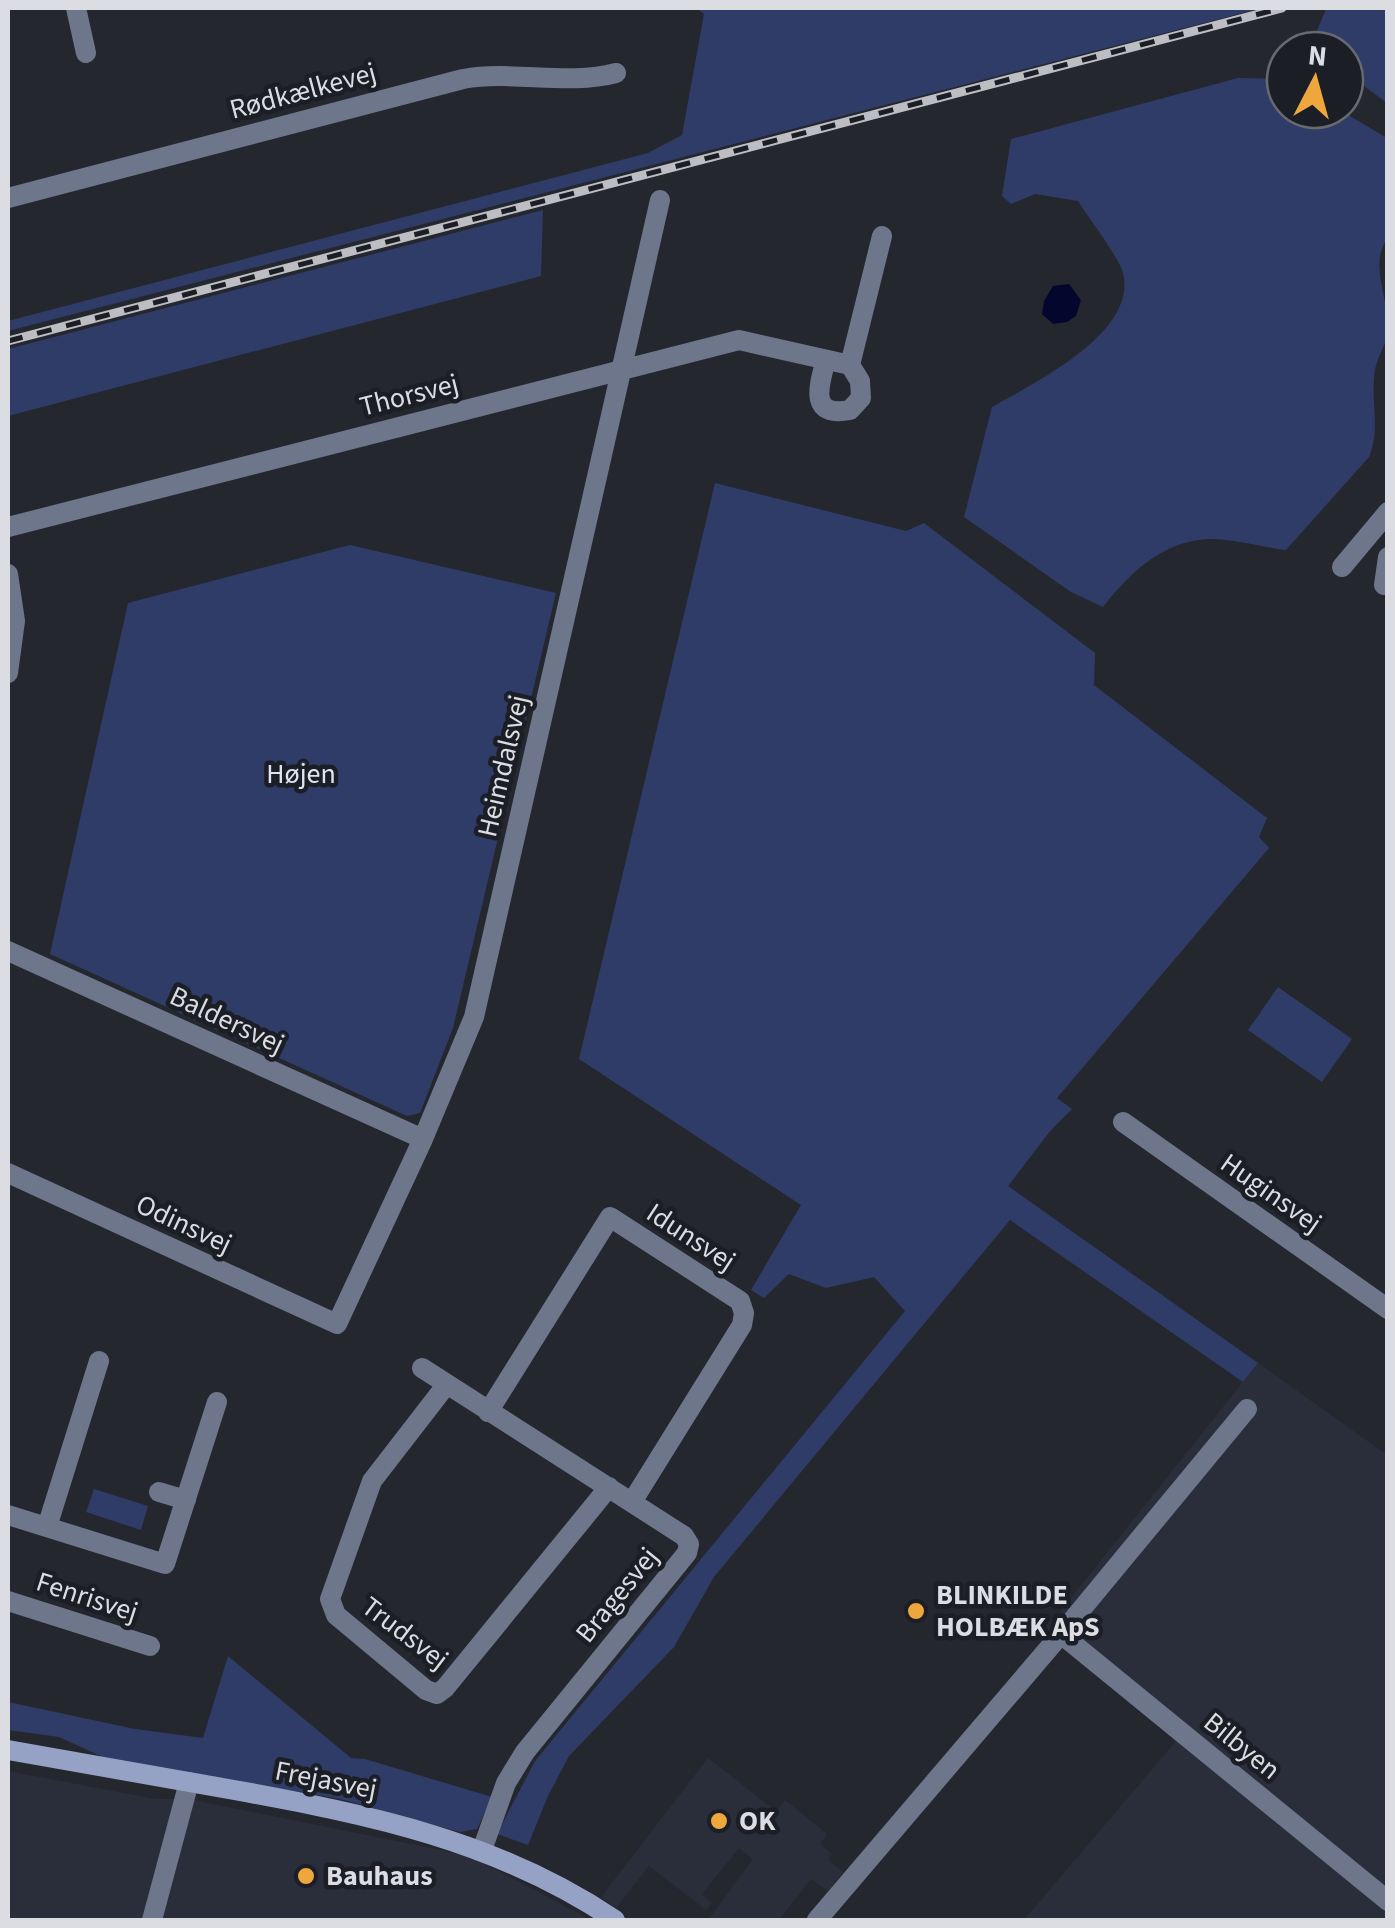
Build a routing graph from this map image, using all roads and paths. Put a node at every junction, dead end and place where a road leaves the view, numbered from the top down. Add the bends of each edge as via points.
1 (76, 8) edge
2 (86, 53) dead end
3 (616, 73) dead end
4 (8, 198) edge
5 (660, 200) dead end
6 (882, 236) dead end
7 (826, 360) junction
8 (850, 365) junction
9 (622, 368) junction
10 (1388, 512) edge
11 (8, 526) edge
12 (1388, 557) edge
13 (1342, 567) dead end
14 (8, 574) edge
15 (1384, 586) dead end
16 (8, 673) edge
17 (8, 950) edge
18 (1123, 1122) dead end
19 (423, 1140) junction
20 (8, 1173) edge
21 (1388, 1309) edge
22 (337, 1324) joint
23 (99, 1361) dead end
24 (422, 1368) dead end
25 (447, 1384) junction
26 (217, 1402) dead end
27 (1247, 1409) dead end
28 (488, 1412) junction
29 (609, 1487) junction
30 (159, 1492) dead end
31 (186, 1500) junction
32 (632, 1502) junction
33 (8, 1515) edge
34 (48, 1527) junction
35 (8, 1600) edge
36 (1061, 1634) junction
37 (150, 1646) dead end
38 (8, 1750) edge
39 (188, 1782) junction
40 (482, 1850) junction
41 (1388, 1901) edge
42 (152, 1920) edge
43 (616, 1920) edge
44 (817, 1920) edge

1 - 2 street
3 - 4 street, Rødkælkevej via 592,79 463,79
5 - 9 street, Heimdalsvej
6 - 8 street
7 - 8 street, Thorsvej
7 - 8 street via 818,395 833,410 850,410 861,398
7 - 9 street, Thorsvej via 738,340
9 - 11 street, Thorsvej
9 - 19 street, Heimdalsvej via 474,1017
10 - 13 street
12 - 15 street
14 - 16 street via 15,620
17 - 19 street, Baldersvej
18 - 21 street, Huginsvej
19 - 22 street, Heimdalsvej
20 - 22 street, Odinsvej
23 - 34 street, Fenrisvej
24 - 25 street, Bragesvej
25 - 28 street, Bragesvej
25 - 29 street, Trudsvej via 372,1480 330,1598 336,1614 426,1690 437,1694 445,1688
26 - 31 street, Fenrisvej
27 - 36 street
28 - 29 street, Bragesvej
28 - 32 street, Idunsvej via 610,1217 740,1301 744,1313
29 - 32 street, Bragesvej
30 - 31 street
31 - 34 street, Fenrisvej via 165,1564
32 - 40 street, Bragesvej via 684,1536 687,1553 525,1752
33 - 34 street, Fenrisvej
35 - 37 street, Fenrisvej
36 - 41 street, Bilbyen
36 - 44 street
38 - 39 street, Frejasvej
39 - 40 street, Frejasvej via 348,1811
39 - 42 street
40 - 43 street, Frejasvej

